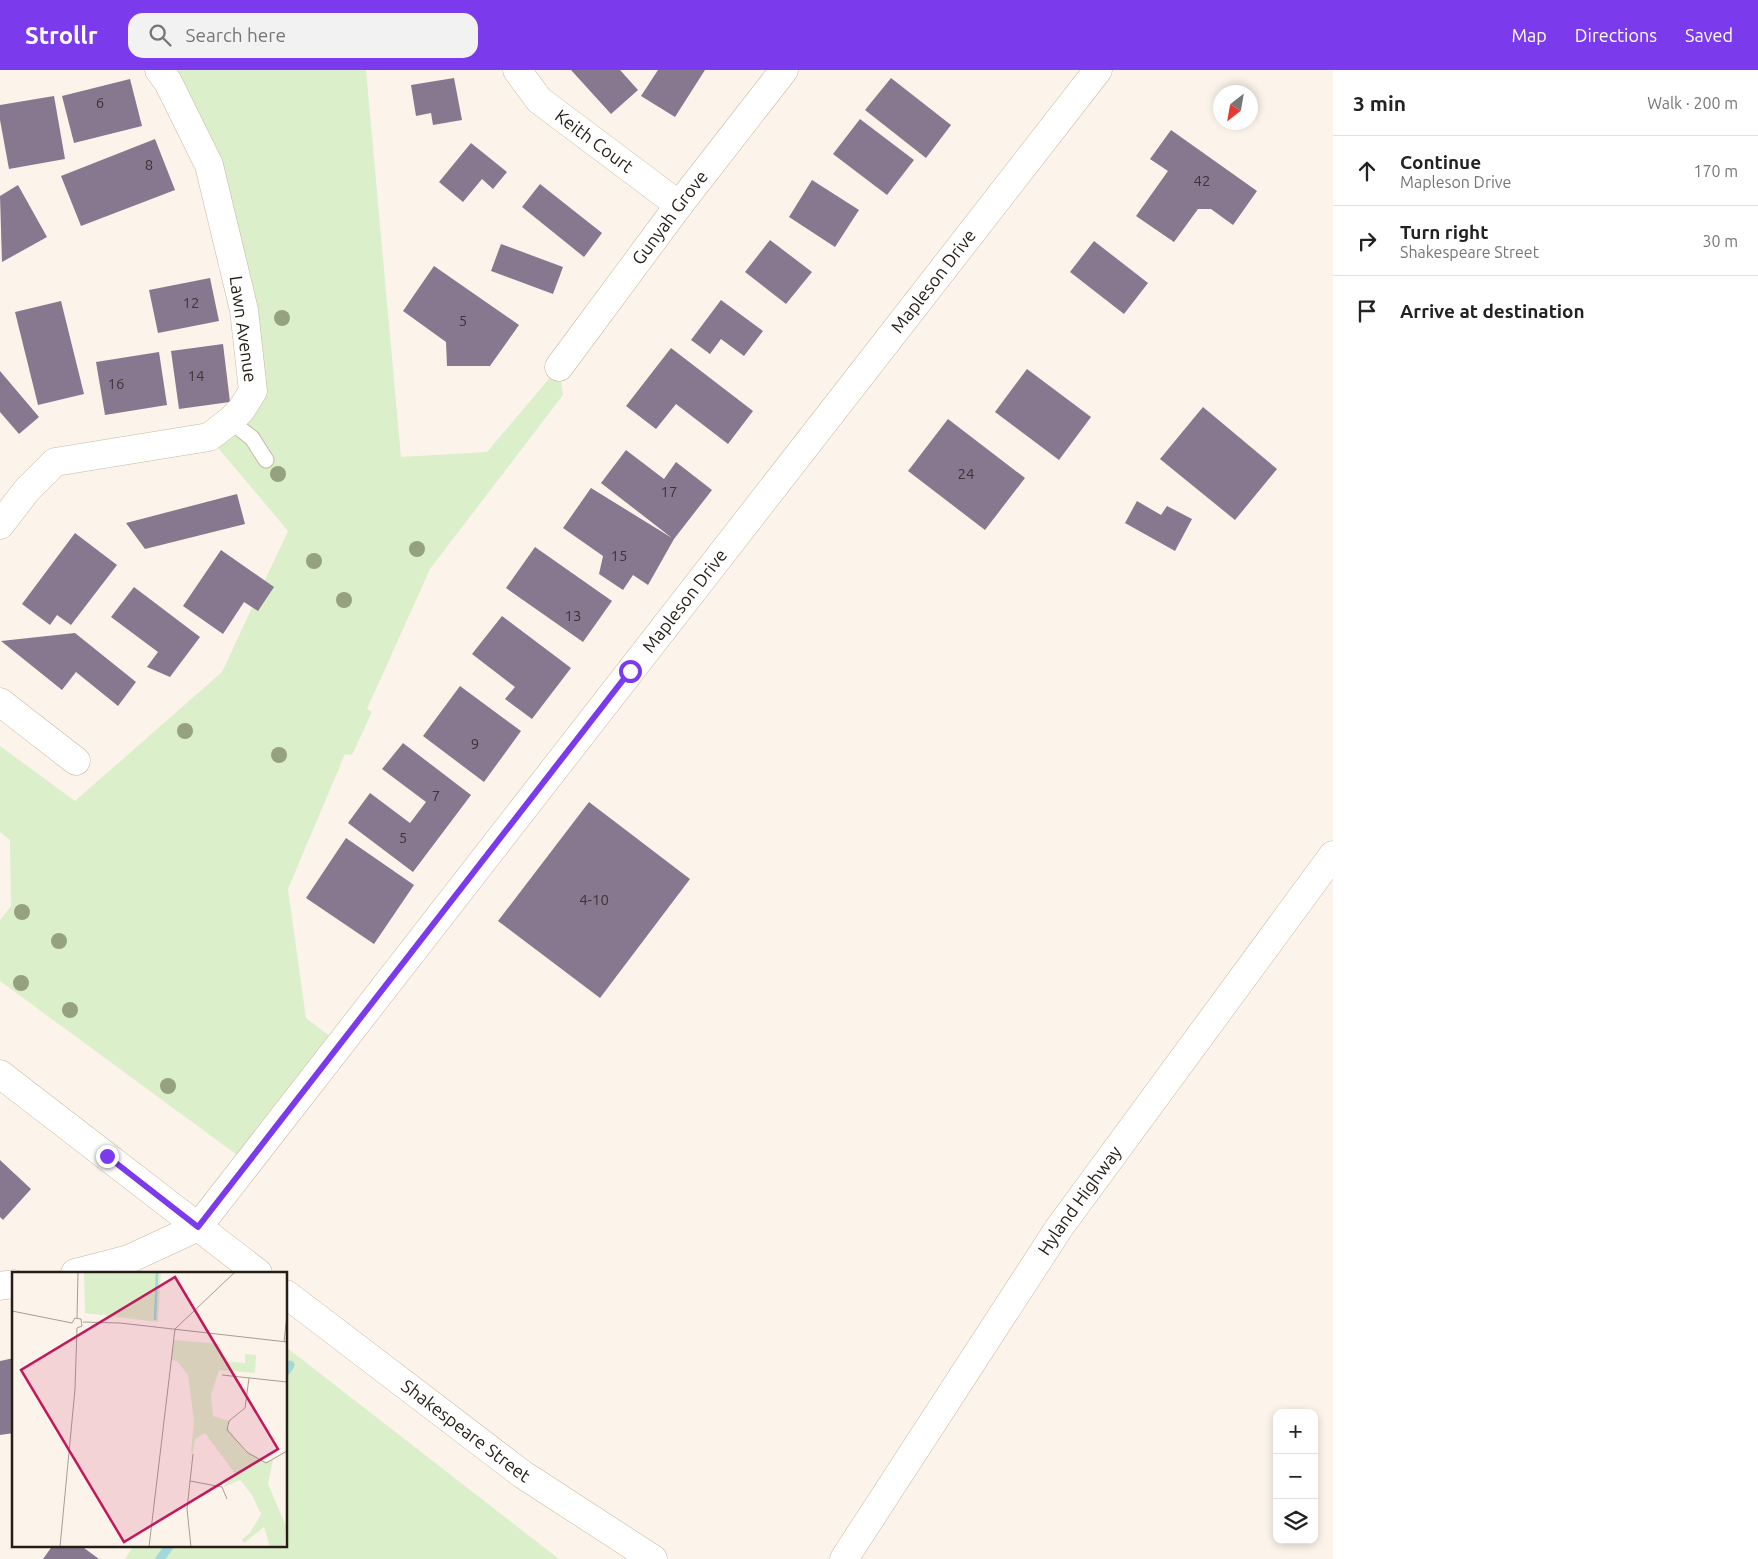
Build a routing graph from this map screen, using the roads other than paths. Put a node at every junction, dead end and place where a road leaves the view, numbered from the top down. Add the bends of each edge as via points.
1 (159, 70) edge
2 (517, 70) edge
3 (784, 70) edge
4 (1098, 70) edge
5 (679, 206) junction
6 (559, 368) dead end
7 (230, 421) junction
8 (266, 460) dead end
9 (0, 525) edge
10 (0, 702) edge
11 (76, 761) dead end
12 (1333, 855) edge
13 (0, 1074) edge
14 (198, 1227) junction
15 (79, 1272) edge
16 (257, 1272) edge
17 (288, 1296) edge
18 (653, 1559) edge
19 (844, 1559) edge

1 - 7 street, Lawn Avenue via 209,165 244,310 253,391
2 - 5 street, Keith Court via 539,100
3 - 5 street, Gunyah Grove
4 - 14 street, Mapleson Drive
5 - 6 street, Gunyah Grove
7 - 8 lane via 252,438
7 - 9 street, Lawn Avenue via 208,437 55,462 27,490
10 - 11 street
12 - 19 street, Hyland Highway via 1059,1228
13 - 14 street
14 - 15 street via 129,1259
14 - 16 street
17 - 18 street, Shakespeare Street via 522,1474

